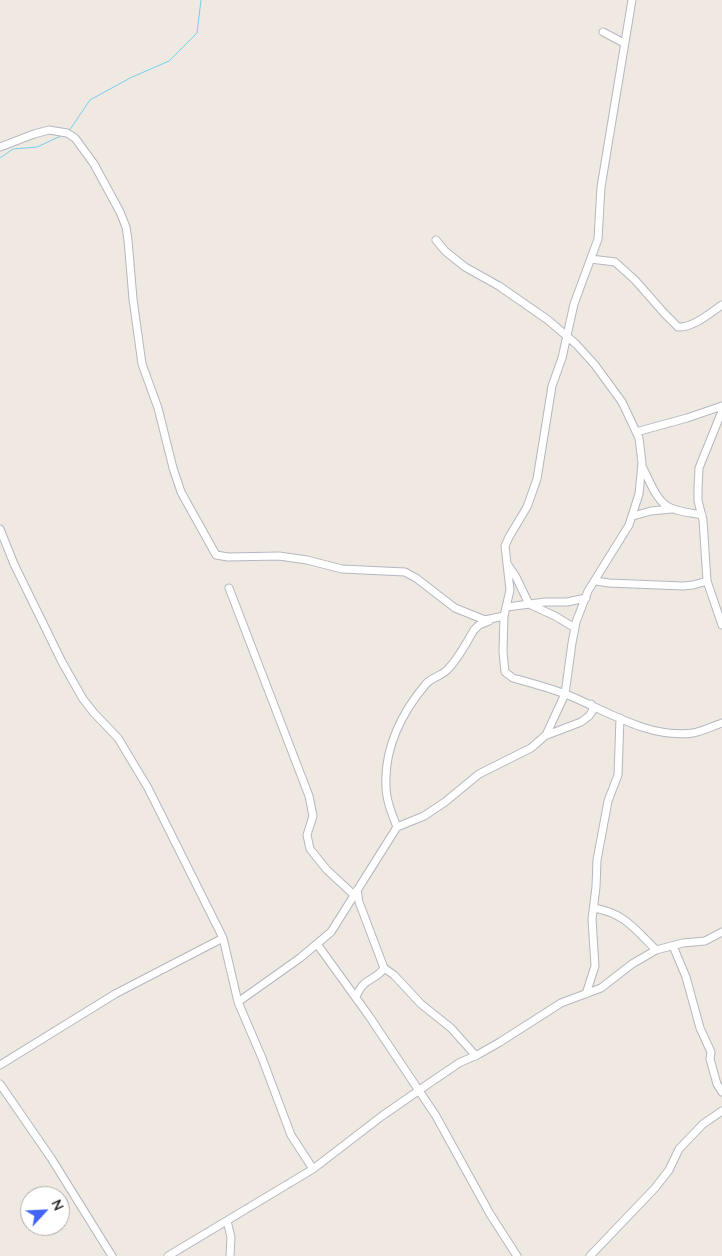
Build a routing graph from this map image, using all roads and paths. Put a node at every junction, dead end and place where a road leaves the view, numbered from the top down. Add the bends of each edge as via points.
1 (632, 0) edge
2 (603, 32) dead end
3 (624, 43) junction
4 (0, 147) edge
5 (436, 240) dead end
6 (591, 259) junction
7 (722, 305) edge
8 (567, 336) junction
9 (722, 406) edge
10 (722, 411) edge
11 (636, 432) junction
12 (642, 467) junction
13 (672, 509) junction
14 (702, 515) junction
15 (633, 516) junction
16 (0, 529) edge
17 (506, 563) junction
18 (595, 581) junction
19 (707, 581) junction
20 (229, 588) dead end
21 (586, 598) junction
22 (529, 604) junction
23 (507, 607) junction
24 (504, 616) junction
25 (491, 620) junction
26 (722, 625) edge
27 (575, 628) junction
28 (565, 694) junction
29 (590, 704) junction
30 (620, 718) junction
31 (722, 722) edge
32 (546, 735) junction
33 (397, 827) junction
34 (356, 893) junction
35 (594, 908) junction
36 (722, 932) edge
37 (223, 938) junction
38 (317, 944) junction
39 (673, 946) junction
40 (656, 950) junction
41 (384, 968) junction
42 (586, 994) junction
43 (356, 997) junction
44 (238, 1002) junction
45 (476, 1056) junction
46 (0, 1065) edge
47 (0, 1084) edge
48 (418, 1091) junction
49 (722, 1092) edge
50 (722, 1111) edge
51 (313, 1169) junction
52 (227, 1221) junction
53 (112, 1256) edge
54 (168, 1256) edge
55 (230, 1256) edge
56 (517, 1256) edge
57 (590, 1256) edge

1 - 3 street
2 - 3 street
3 - 6 street via 601,187 600,229
4 - 25 street via 49,130 67,133 75,138 94,164 120,212 128,240 142,364 181,492 216,555 279,556 342,569 405,572 455,608
5 - 8 street via 465,267 499,286
6 - 7 street via 616,262 678,327 687,326
6 - 8 street via 574,304
8 - 11 street via 614,391
8 - 17 street via 552,386 537,479 527,507 506,544
9 - 11 street
10 - 14 street via 700,468 698,501
11 - 12 street via 642,452
12 - 13 street via 665,506
12 - 15 street
13 - 14 street
13 - 15 street
14 - 19 street
15 - 18 street
16 - 37 street via 62,662 83,699 118,738 148,788
17 - 22 street
17 - 23 street via 510,590
18 - 19 street via 683,586
18 - 21 street
19 - 26 street
20 - 34 street via 309,796 313,816 308,846 327,870
21 - 22 street
21 - 27 street
22 - 23 street
22 - 27 street
23 - 24 street
24 - 25 street
24 - 28 street via 506,674
25 - 33 street via 474,630 449,669 426,683 395,733 387,763 386,786
27 - 28 street
28 - 29 street
28 - 32 street
29 - 30 street
29 - 32 street via 593,710 586,719
30 - 31 street via 646,728 674,733 692,733
30 - 35 street via 618,775 602,826
32 - 33 street via 531,748 479,774 424,816
33 - 34 street
34 - 38 street via 334,928
34 - 41 street
35 - 40 street via 622,916
35 - 42 street via 594,971
36 - 39 street via 705,941
37 - 44 street
37 - 46 street via 115,994
38 - 43 street
38 - 44 street
39 - 40 street
39 - 49 street
40 - 42 street via 607,984
41 - 43 street via 361,986
41 - 45 street via 451,1028
42 - 45 street via 564,1001
43 - 48 street
44 - 51 street via 291,1135
45 - 48 street
47 - 53 street via 52,1158
48 - 51 street
48 - 56 street via 436,1116
50 - 57 street via 698,1128 679,1149 655,1188
51 - 52 street
52 - 54 street
52 - 55 street via 231,1237

